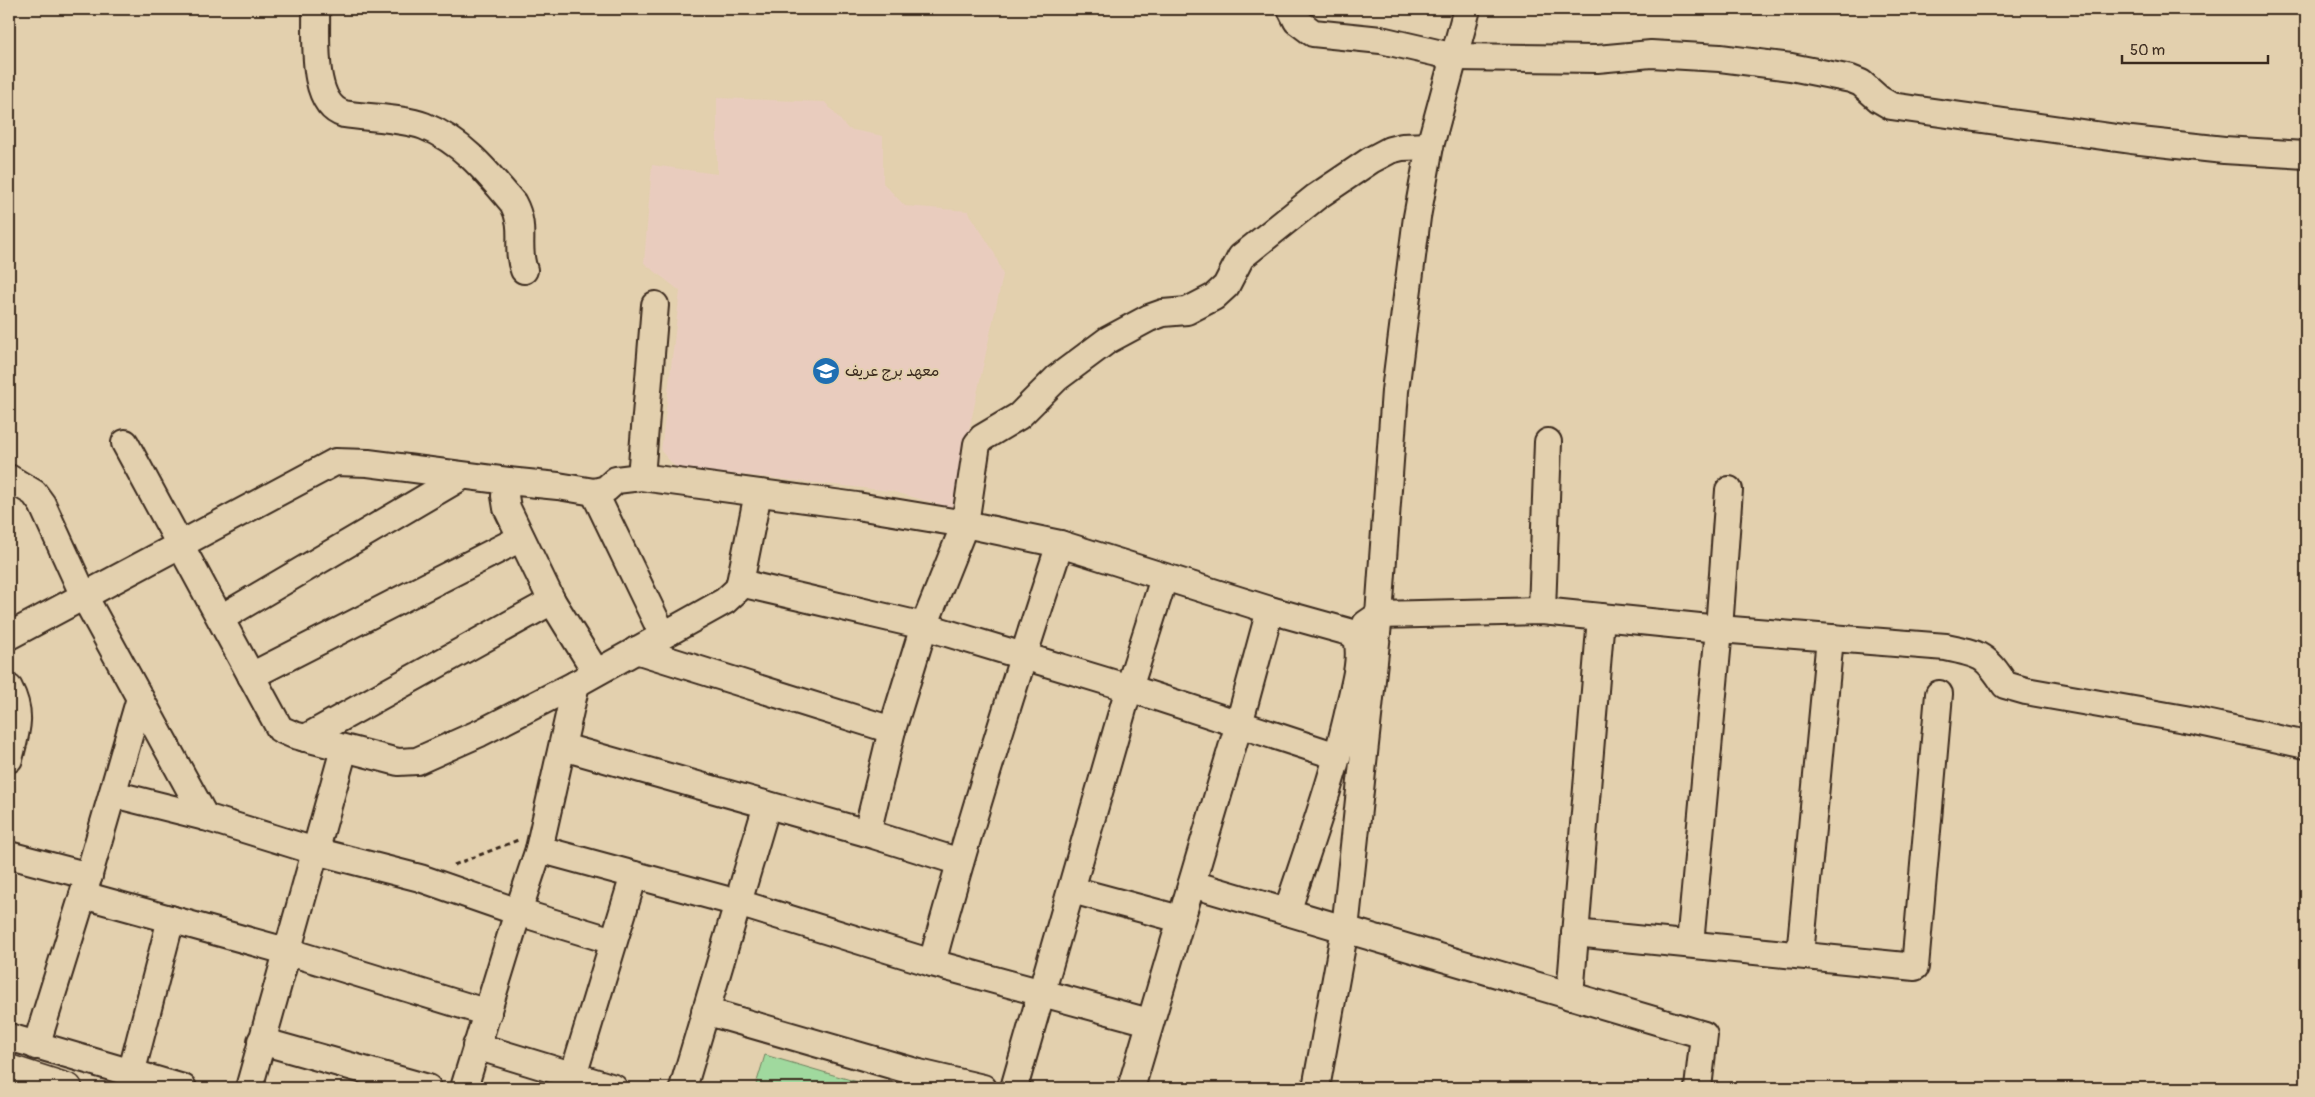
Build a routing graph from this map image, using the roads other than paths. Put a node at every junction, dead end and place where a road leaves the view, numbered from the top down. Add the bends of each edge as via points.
1 (316, 9) edge
2 (1290, 9) edge
3 (1467, 9) edge
4 (1455, 57) junction
5 (1430, 146) junction
6 (2306, 155) edge
7 (524, 270) dead end
8 (655, 305) dead end
9 (1548, 442) dead end
10 (125, 443) dead end
11 (461, 476) junction
12 (641, 477) junction
13 (9, 478) edge
14 (508, 481) junction
15 (1729, 490) dead end
16 (594, 492) junction
17 (758, 493) junction
18 (965, 524) junction
19 (521, 538) junction
20 (1060, 544) junction
21 (181, 545) junction
22 (1164, 578) junction
23 (740, 583) junction
24 (84, 596) junction
25 (552, 602) junction
26 (1270, 610) junction
27 (1542, 611) junction
28 (1379, 615) junction
29 (1601, 617) junction
30 (221, 618) junction
31 (924, 626) junction
32 (1719, 629) junction
33 (1352, 633) junction
34 (662, 635) junction
35 (9, 636) edge
36 (1830, 638) junction
37 (636, 650) junction
38 (1023, 656) junction
39 (251, 676) junction
40 (586, 678) junction
41 (9, 688) edge
42 (1129, 688) junction
43 (1939, 694) dead end
44 (140, 698) junction
45 (1239, 724) junction
46 (892, 730) junction
47 (305, 738) junction
48 (2306, 745) edge
49 (563, 747) junction
50 (344, 749) junction
51 (1337, 756) junction
52 (9, 759) edge
53 (113, 794) junction
54 (767, 805) junction
55 (205, 817) junction
56 (866, 833) junction
57 (542, 839) junction
58 (314, 851) junction
59 (9, 855) edge
60 (960, 862) junction
61 (634, 874) junction
62 (1192, 884) junction
63 (86, 886) junction
64 (1072, 890) junction
65 (738, 903) junction
66 (518, 912) junction
67 (1286, 912) junction
68 (171, 919) junction
69 (1180, 919) junction
70 (1345, 929) junction
71 (1576, 932) junction
72 (614, 941) junction
73 (1690, 944) junction
74 (286, 951) junction
75 (1800, 955) junction
76 (932, 963) junction
77 (1043, 992) junction
78 (1570, 996) junction
79 (705, 1011) junction
80 (488, 1012) junction
81 (1150, 1022) junction
82 (9, 1037) edge
83 (261, 1041) junction
84 (36, 1046) junction
85 (476, 1046) junction
86 (9, 1069) edge
87 (131, 1074) junction
88 (573, 1076) junction
89 (917, 1081) edge
90 (68, 1088) edge
91 (183, 1088) edge
92 (249, 1088) edge
93 (428, 1088) edge
94 (464, 1088) edge
95 (614, 1088) edge
96 (683, 1088) edge
97 (984, 1088) edge
98 (1014, 1088) edge
99 (1131, 1088) edge
100 (1316, 1088) edge
101 (1698, 1088) edge

1 - 7 street via 318,75 332,109 344,114 423,126 451,140 476,160 518,211 522,225 521,263
2 - 4 street via 1297,21 1313,33 1380,40
3 - 4 street
4 - 5 street
4 - 6 street via 1597,59 1651,54 1720,58 1851,79 1892,106 2131,140
5 - 18 street via 1402,147 1371,160 1316,197 1241,257 1226,286 1214,297 1187,311 1163,314 1129,328 1057,378 1019,416 982,438 977,444
5 - 28 street via 1416,217 1395,391
8 - 12 street
9 - 27 street
10 - 21 street
11 - 14 street
11 - 21 street via 368,463 335,462
11 - 30 street
12 - 16 street via 616,480 606,489
12 - 17 street
13 - 24 street via 34,493 42,504
14 - 16 street
14 - 19 street via 507,508
15 - 32 street
16 - 34 street
17 - 18 street
17 - 23 street
18 - 20 street
18 - 31 street
19 - 25 street
19 - 39 street
20 - 22 street
20 - 38 street
21 - 24 street
21 - 30 street
22 - 26 street
22 - 42 street
23 - 31 street
23 - 34 street via 732,595 716,607
24 - 35 street
24 - 44 street
25 - 40 street
25 - 47 street
26 - 33 street
26 - 45 street
27 - 28 street
27 - 29 street
28 - 33 street
28 - 70 street
29 - 32 street
29 - 71 street
30 - 39 street
31 - 38 street
31 - 46 street
32 - 36 street
32 - 73 street
33 - 51 street via 1358,645 1357,671
34 - 37 street
36 - 48 street via 1946,647 1978,654 1998,671 2005,685 2013,688 2196,721
36 - 75 street
37 - 40 street
37 - 46 street
38 - 42 street
38 - 60 street
39 - 47 street via 280,729
40 - 49 street
40 - 50 street via 480,733 417,761 398,762
41 - 52 street via 18,716
42 - 45 street
42 - 64 street
43 - 75 street via 1915,967
44 - 53 street
44 - 55 street
45 - 51 street
45 - 62 street
46 - 56 street
47 - 50 street
49 - 54 street
49 - 57 street
50 - 58 street
51 - 67 street
53 - 55 street
53 - 63 street
54 - 56 street
54 - 65 street
55 - 58 street
56 - 60 street
57 - 61 street
57 - 66 street
58 - 66 street via 420,878
58 - 74 street
59 - 63 street
60 - 76 street
61 - 65 street
61 - 72 street
62 - 67 street
62 - 69 street
63 - 68 street
63 - 84 street
64 - 69 street
64 - 77 street
65 - 76 street
65 - 79 street
66 - 72 street
66 - 80 street
67 - 70 street
68 - 74 street
68 - 87 street
69 - 81 street
70 - 78 street
70 - 100 street
71 - 73 street
71 - 78 street
72 - 88 street
73 - 75 street
74 - 80 street
74 - 83 street
76 - 77 street
77 - 81 street
77 - 98 street
78 - 101 street via 1704,1035
79 - 89 street
79 - 96 street
80 - 85 street
81 - 99 street
82 - 84 street
83 - 92 street
83 - 93 street
84 - 87 street
85 - 88 street
85 - 94 street
86 - 90 main road
87 - 91 street
88 - 95 street
89 - 97 street

